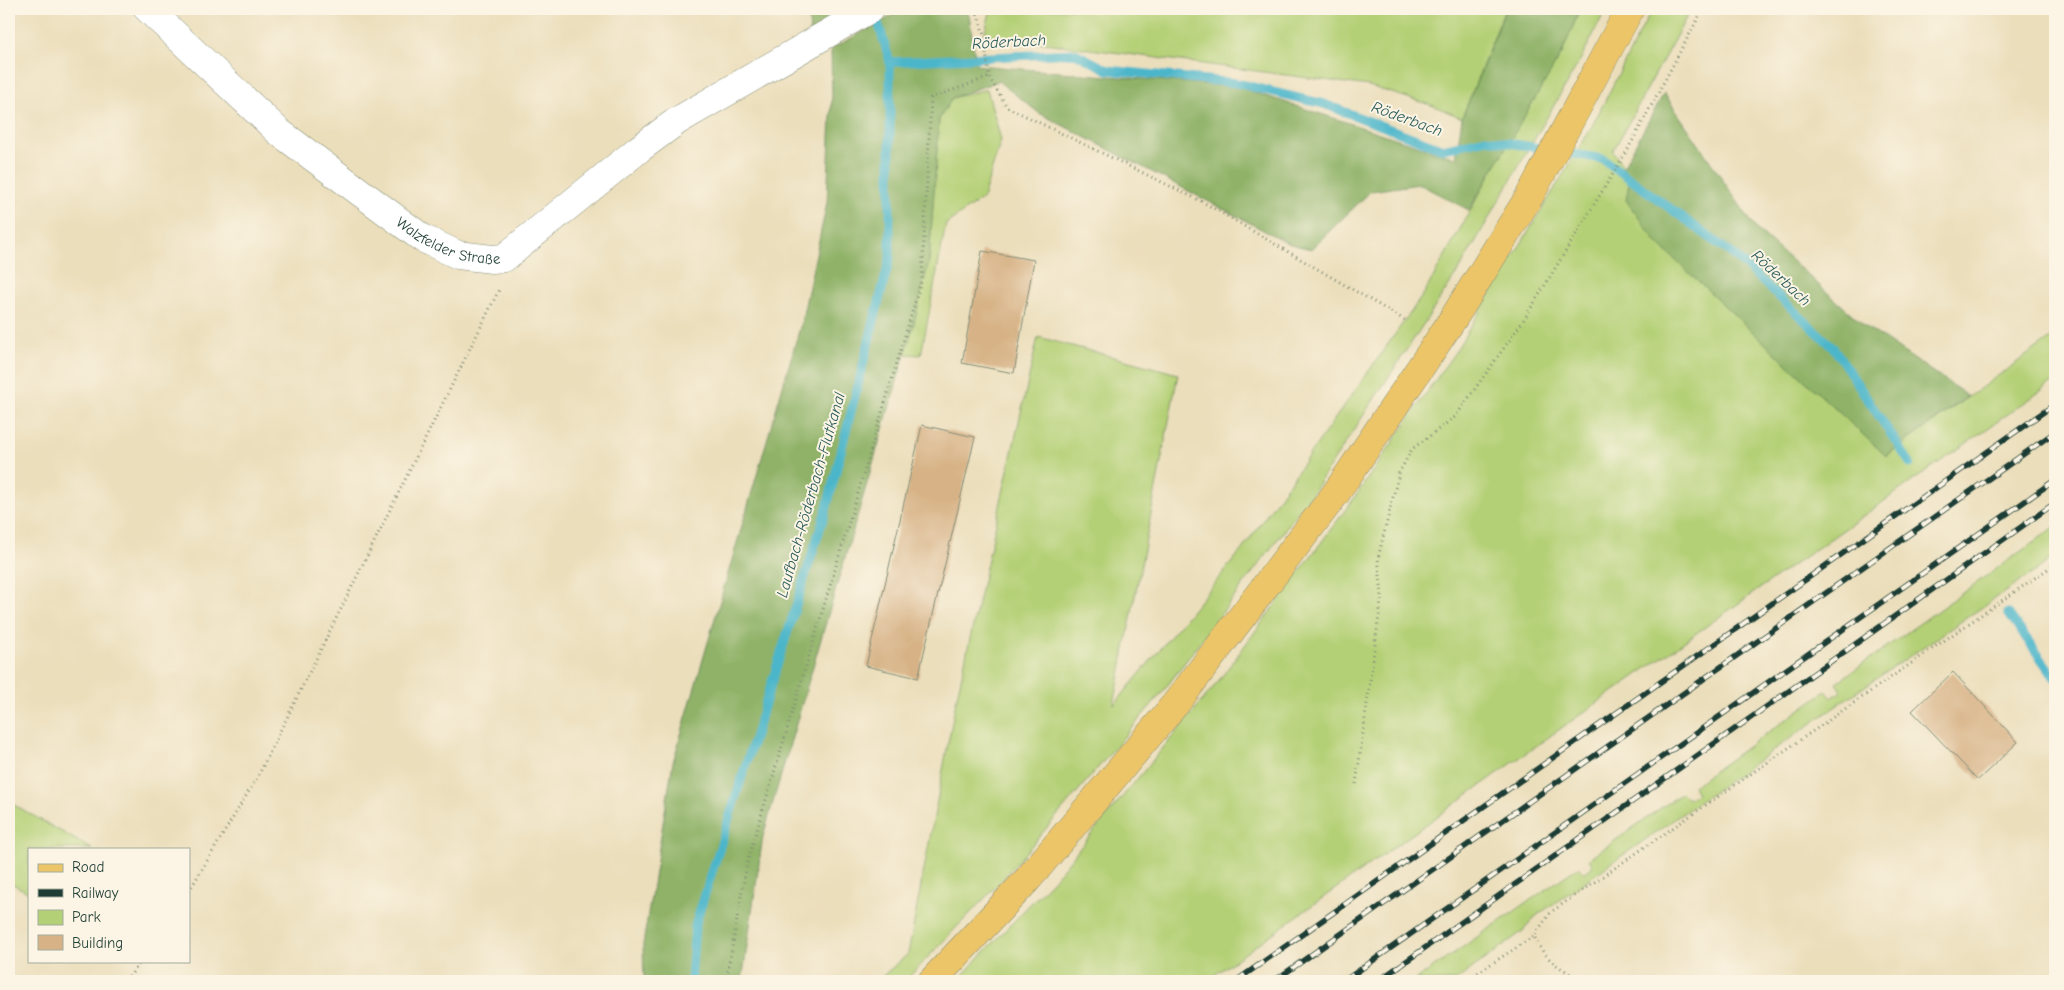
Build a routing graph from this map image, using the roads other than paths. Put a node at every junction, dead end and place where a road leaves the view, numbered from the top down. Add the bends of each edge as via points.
1 (148, 9) edge
2 (870, 9) edge
3 (1630, 9) edge
4 (932, 981) edge

1 - 2 street, Walzfelder Straße via 279,132 422,238 458,255 492,259 504,258 677,121
3 - 4 main road via 1540,176 1453,319 1324,508 1177,702 1028,879

